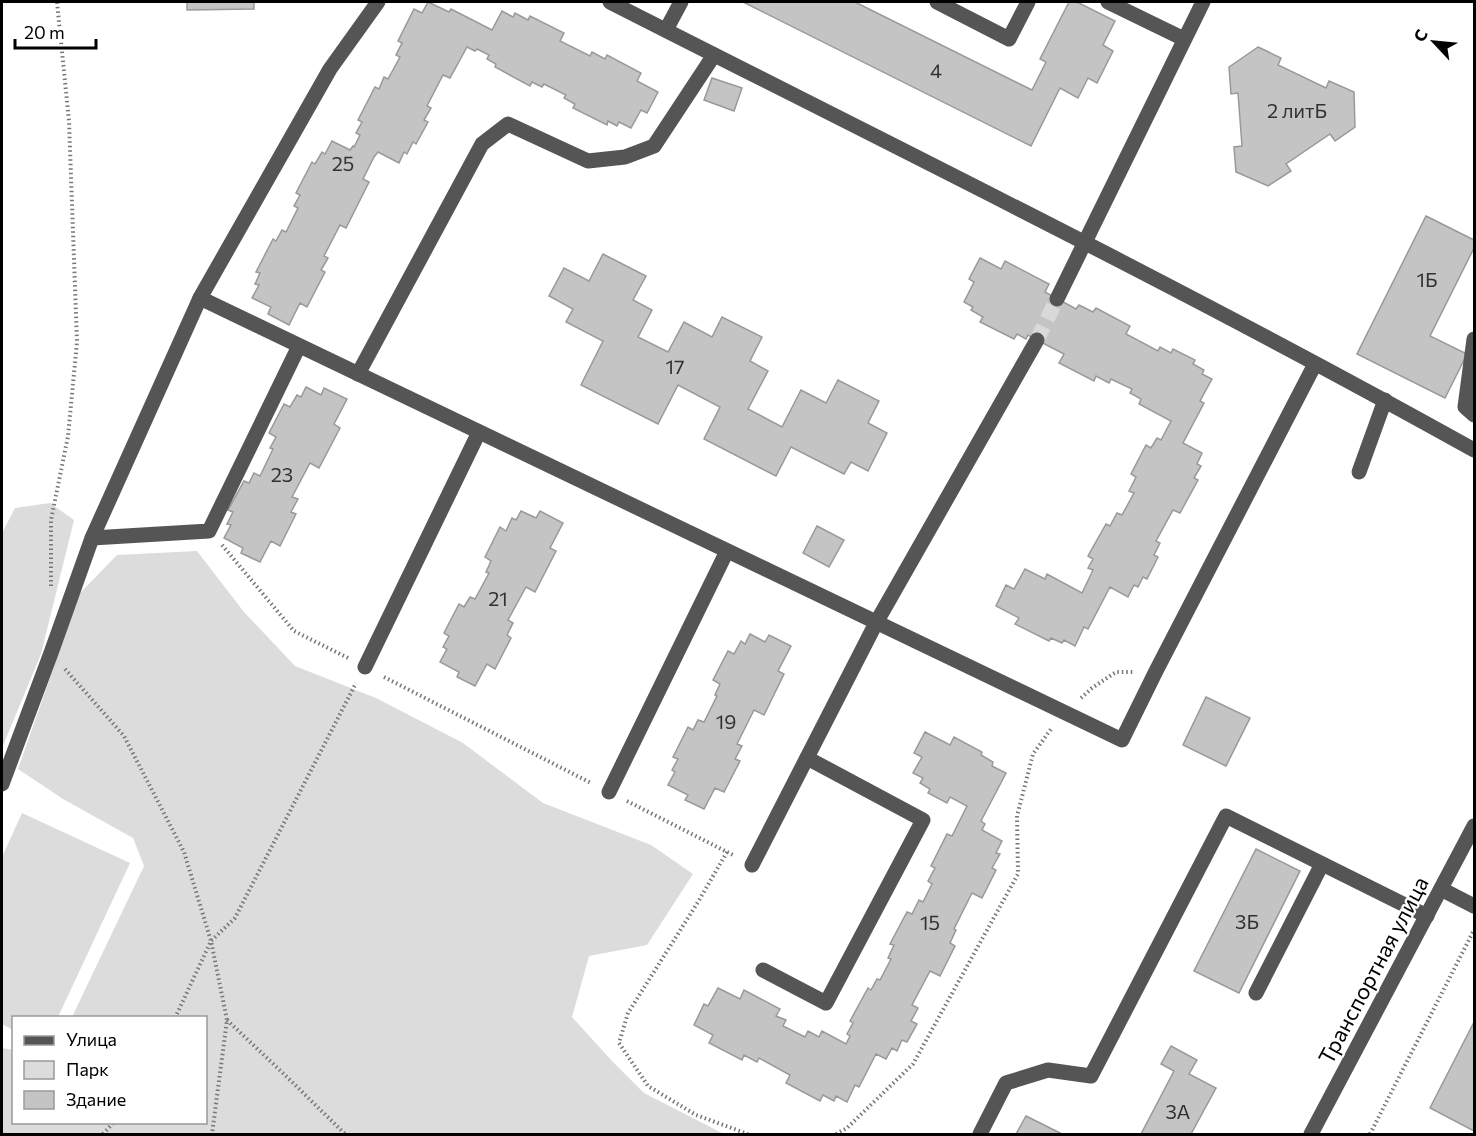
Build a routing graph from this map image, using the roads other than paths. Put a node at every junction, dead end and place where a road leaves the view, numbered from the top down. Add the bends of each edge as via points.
1 (378, 2) edge
2 (610, 2) edge
3 (681, 2) edge
4 (936, 2) edge
5 (1028, 2) edge
6 (1108, 2) edge
7 (1203, 2) edge
8 (666, 30) junction
9 (1184, 39) junction
10 (714, 55) junction
11 (1086, 242) junction
12 (200, 298) junction
13 (1057, 299) tunnel mouth
14 (1474, 339) edge
15 (1037, 340) tunnel mouth
16 (299, 346) junction
17 (1315, 364) junction
18 (358, 374) junction
19 (1385, 400) junction
20 (1474, 415) edge
21 (479, 432) junction
22 (1474, 450) edge
23 (1359, 472) dead end
24 (92, 538) junction
25 (727, 551) junction
26 (876, 623) junction
27 (365, 667) road end
28 (807, 758) junction
29 (2, 784) edge
30 (609, 792) road end
31 (1474, 826) edge
32 (1322, 864) junction
33 (752, 865) road end
34 (1441, 889) junction
35 (1474, 906) edge
36 (1427, 916) junction
37 (763, 970) dead end
38 (1256, 993) dead end
39 (980, 1134) edge
40 (1311, 1134) edge

1 - 12 street via 330,69
2 - 8 street
3 - 8 street
4 - 5 street via 1009,39
6 - 9 street
7 - 9 street
8 - 10 street
9 - 11 street
10 - 11 street
10 - 18 street via 654,146 625,157 588,161 508,124 482,144
11 - 13 street
11 - 17 street
12 - 16 street
12 - 24 street
14 - 20 street via 1465,407
15 - 26 street
16 - 18 street
16 - 24 street via 209,531
17 - 19 street
17 - 26 street via 1122,740
18 - 21 street
19 - 22 street
19 - 23 street
21 - 25 street
21 - 27 street
24 - 29 street
25 - 26 street
25 - 30 street
26 - 28 street
28 - 33 street
28 - 37 street via 923,820 826,1003
31 - 34 street, Транспортная улица
32 - 36 street
32 - 38 street
32 - 39 street via 1226,816 1091,1076 1048,1070 1006,1083
34 - 35 street
34 - 36 street, Транспортная улица
36 - 40 street, Транспортная улица

